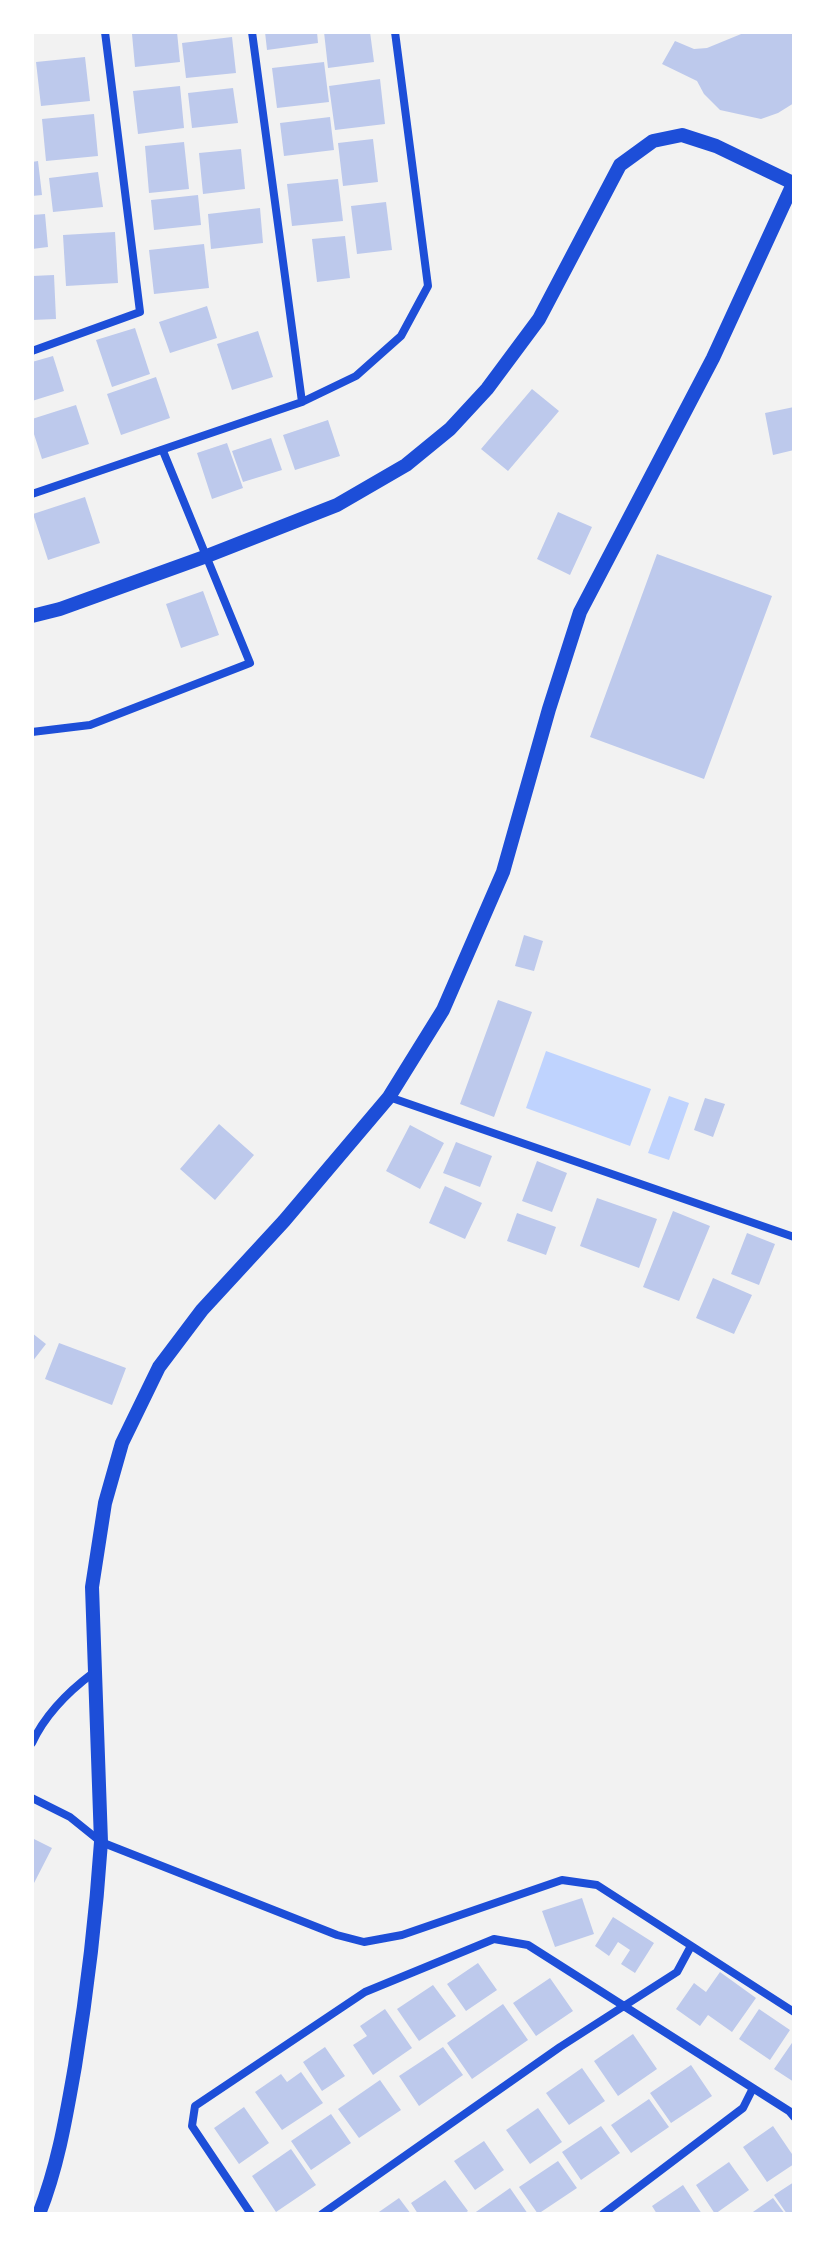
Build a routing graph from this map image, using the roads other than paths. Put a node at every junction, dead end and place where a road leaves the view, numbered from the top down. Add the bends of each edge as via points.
1 (105, 32) edge
2 (252, 32) edge
3 (395, 32) edge
4 (794, 182) edge
5 (32, 351) edge
6 (302, 402) junction
7 (163, 451) junction
8 (32, 494) edge
9 (207, 556) junction
10 (32, 616) edge
11 (32, 732) edge
12 (389, 1097) junction
13 (794, 1237) edge
14 (93, 1673) junction
15 (32, 1743) edge
16 (32, 1798) edge
17 (101, 1842) junction
18 (691, 1946) junction
19 (624, 2007) junction
20 (794, 2012) edge
21 (753, 2088) junction
22 (794, 2117) edge
23 (39, 2214) edge
24 (251, 2214) edge
25 (322, 2214) edge
26 (603, 2214) edge

1 - 5 street via 140,312
2 - 6 street
3 - 6 street via 428,286 401,336 356,376
4 - 9 street via 682,135 653,141 620,165 539,319 450,429 406,465 337,505
4 - 12 street via 713,358 580,612 503,872 443,1010
6 - 7 street
7 - 8 street
7 - 9 street
9 - 10 street
9 - 11 street via 250,663 90,725
12 - 13 street
12 - 14 street via 202,1310 159,1367 122,1443 105,1503 92,1587
14 - 15 street via 71,1690
14 - 17 street
16 - 17 street via 70,1817
17 - 18 street via 364,1942 402,1935 562,1880 597,1885
17 - 23 street via 82,2025 53,2177
18 - 19 street via 677,1972
18 - 20 street
19 - 21 street
19 - 24 street via 528,1945 494,1939 365,1992 195,2106 192,2126
19 - 25 street
21 - 22 street
21 - 26 street via 743,2108

